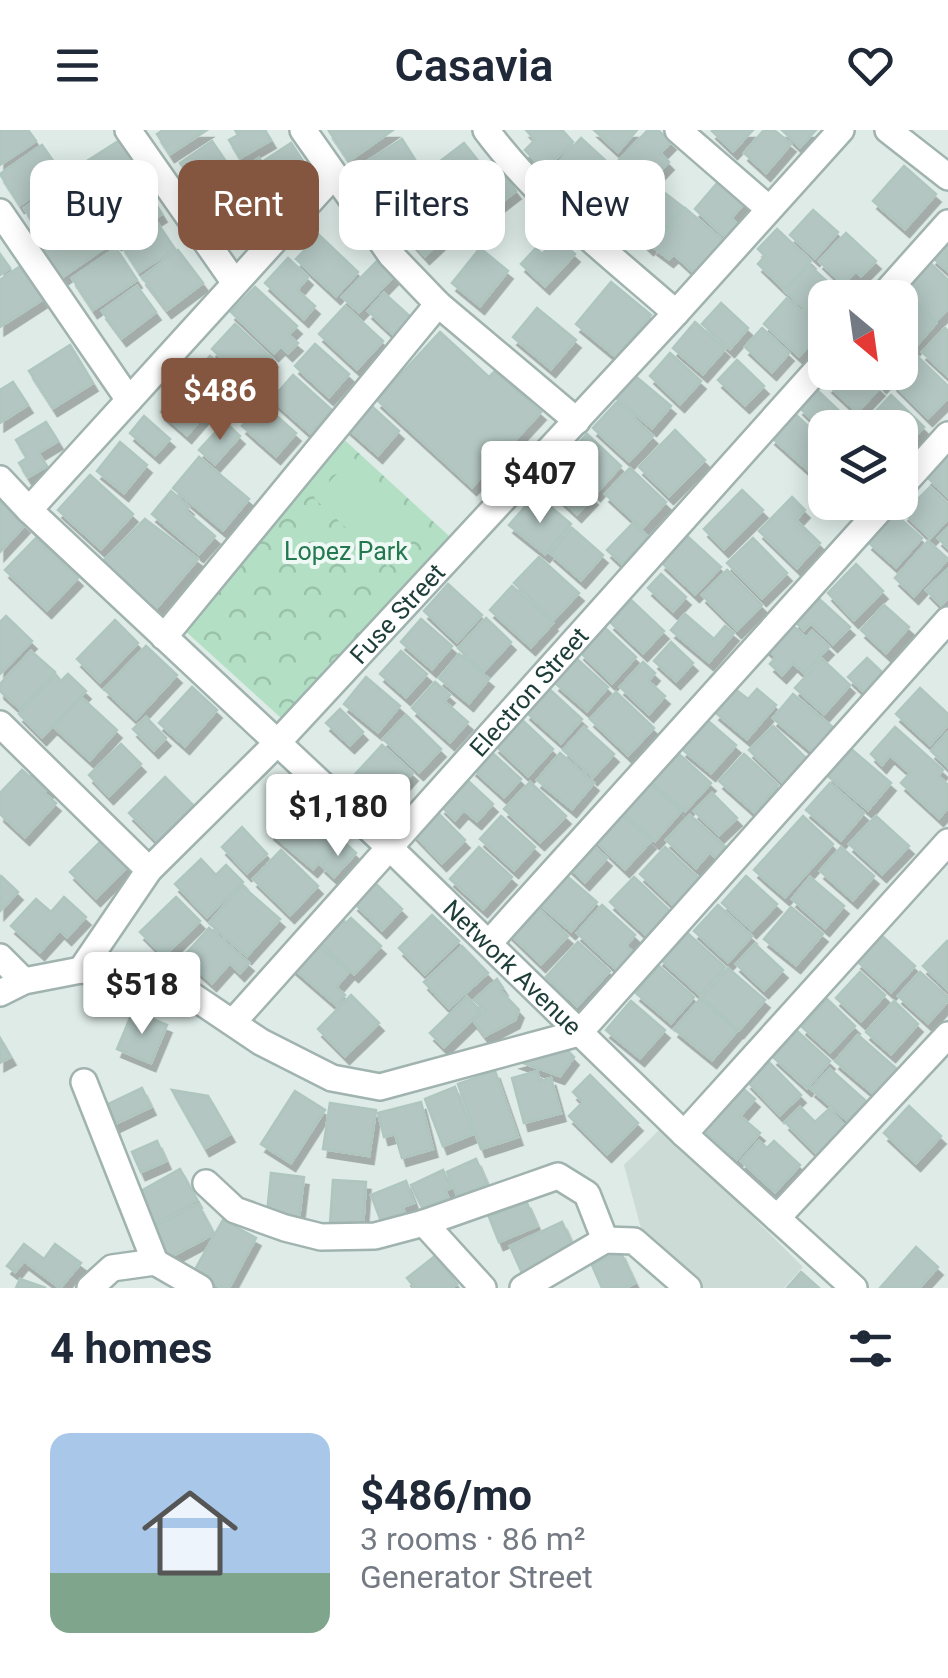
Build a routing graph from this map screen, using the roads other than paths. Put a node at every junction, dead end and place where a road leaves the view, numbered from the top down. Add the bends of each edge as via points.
1 (128, 130) edge
2 (302, 130) edge
3 (486, 130) edge
4 (678, 130) edge
5 (841, 130) edge
6 (888, 130) edge
7 (334, 175) junction
8 (948, 177) edge
9 (769, 209) junction
10 (0, 212) edge
11 (948, 223) edge
12 (897, 280) edge
13 (235, 283) junction
14 (438, 304) junction
15 (676, 313) junction
16 (808, 380) edge
17 (129, 400) junction
18 (577, 421) junction
19 (948, 435) edge
20 (918, 468) edge
21 (0, 478) edge
22 (29, 510) junction
23 (871, 520) edge
24 (948, 620) edge
25 (164, 637) junction
26 (0, 724) edge
27 (277, 742) junction
28 (948, 842) edge
29 (390, 848) junction
30 (149, 870) junction
31 (489, 943) junction
32 (0, 958) edge
33 (81, 970) junction
34 (24, 981) junction
35 (0, 993) edge
36 (234, 1022) junction
37 (579, 1033) junction
38 (948, 1035) edge
39 (84, 1082) dead end
40 (684, 1134) junction
41 (206, 1183) dead end
42 (777, 1218) junction
43 (424, 1223) junction
44 (606, 1240) junction
45 (156, 1262) junction
46 (90, 1288) edge
47 (200, 1288) edge
48 (483, 1288) edge
49 (523, 1288) edge
50 (688, 1288) edge
51 (854, 1288) edge

1 - 13 street
2 - 7 street
3 - 15 street via 544,197
4 - 9 street
5 - 9 street, Fuse Street
6 - 8 street
7 - 13 street
7 - 14 street via 390,254
9 - 15 street, Fuse Street
10 - 17 street
11 - 12 street
13 - 17 street
14 - 18 street
14 - 25 street
15 - 18 street, Fuse Street
16 - 29 street, Electron Street
17 - 22 street
18 - 27 street, Fuse Street
19 - 20 street
21 - 22 street, Network Avenue
22 - 25 street, Network Avenue
23 - 31 street
24 - 37 street
25 - 27 street, Network Avenue
26 - 30 street
27 - 29 street, Network Avenue
27 - 30 street, Fuse Street
28 - 40 street
29 - 31 street, Network Avenue
29 - 36 street, Electron Street
30 - 33 street, Fuse Street
31 - 37 street, Network Avenue
32 - 34 street
33 - 34 street
33 - 36 street via 188,992
34 - 35 street
36 - 37 street via 332,1078 380,1088
37 - 40 street, Network Avenue
38 - 42 street
39 - 45 street
40 - 42 street, Network Avenue
41 - 43 street via 235,1210 321,1237 375,1236
42 - 51 street, Network Avenue
43 - 44 street via 558,1176 586,1194
43 - 48 street
44 - 49 street
44 - 50 street via 634,1240
45 - 46 street via 112,1268
45 - 47 street

